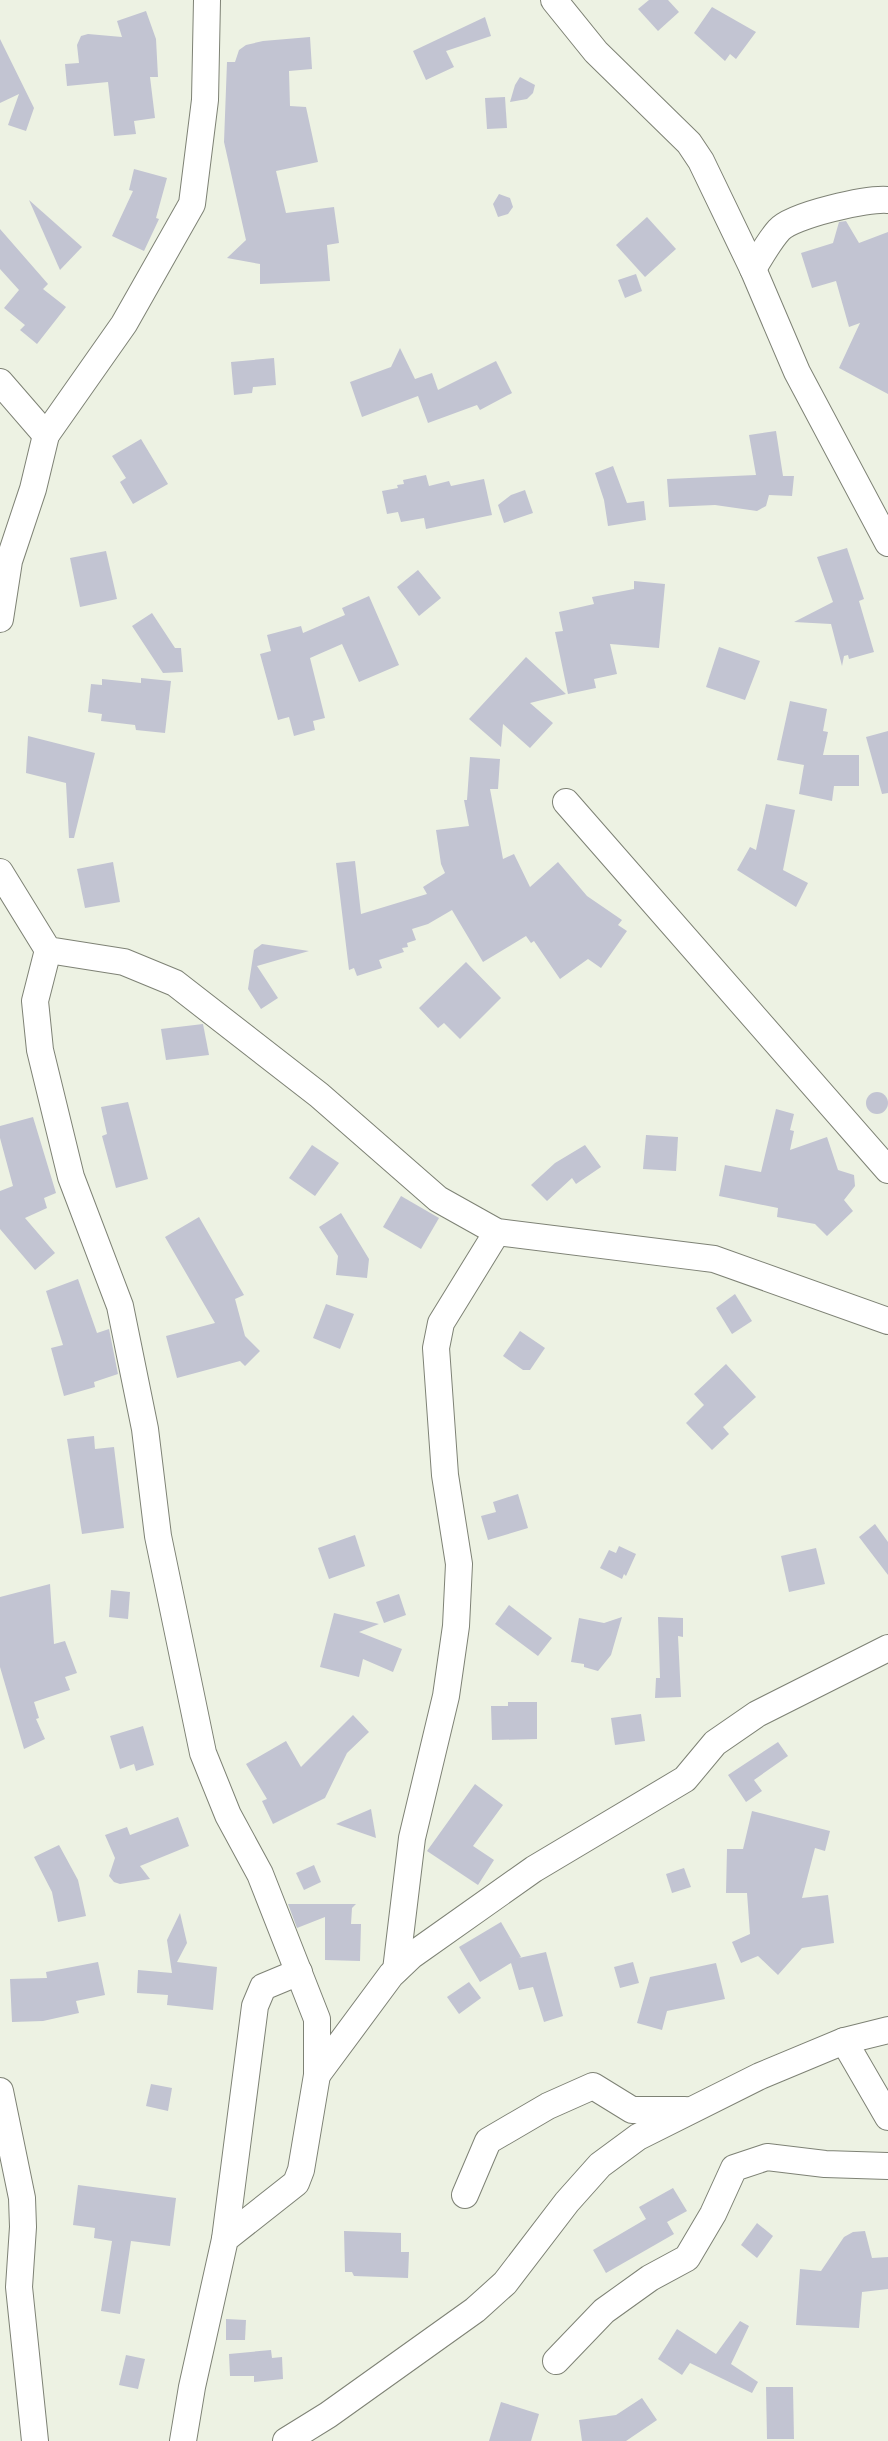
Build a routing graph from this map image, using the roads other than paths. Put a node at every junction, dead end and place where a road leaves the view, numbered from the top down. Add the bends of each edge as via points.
1 (207, 0) edge
2 (554, 0) edge
3 (888, 200) edge
4 (753, 269) junction
5 (0, 382) edge
6 (46, 435) junction
7 (888, 543) edge
8 (0, 619) edge
9 (567, 802) dead end
10 (0, 872) edge
11 (48, 950) junction
12 (888, 1170) edge
13 (497, 1232) junction
14 (888, 1321) edge
15 (888, 1648) edge
16 (396, 1970) junction
17 (299, 1972) junction
18 (888, 2030) edge
19 (844, 2041) junction
20 (317, 2075) junction
21 (1, 2102) edge
22 (692, 2110) junction
23 (888, 2116) edge
24 (888, 2166) edge
25 (465, 2194) dead end
26 (225, 2239) junction
27 (556, 2361) dead end
28 (328, 2415) junction
29 (35, 2441) edge
30 (183, 2441) edge
31 (286, 2441) edge
32 (329, 2441) edge

1 - 6 street via 205,100 192,204 124,324
2 - 4 street via 596,52 689,143 712,181
3 - 4 street via 875,198 839,207 781,228
4 - 7 street via 797,372
5 - 6 street
6 - 8 street via 9,561
9 - 12 street
10 - 11 street
11 - 13 street via 124,962 175,983 319,1095 438,1199
11 - 17 street via 35,1001 40,1050 71,1177 120,1306 145,1429 158,1536 203,1753 228,1815 260,1874
13 - 14 street via 714,1259
13 - 16 street via 441,1323 436,1348 445,1475 459,1564 456,1616 446,1696 412,1838
15 - 16 street via 757,1714 715,1743 685,1779 534,1869
16 - 20 street
17 - 20 street via 317,2019
17 - 26 street via 263,1988 255,2006
18 - 19 street
19 - 22 street
19 - 23 street
20 - 26 street via 296,2182
21 - 29 street via 22,2198 18,2286
22 - 25 street via 632,2110 593,2086 548,2106 488,2141
22 - 28 street via 638,2137 600,2165 506,2283 475,2310
24 - 27 street via 767,2157 734,2168 687,2258 650,2278 604,2311
26 - 30 street
28 - 31 street
28 - 32 street

